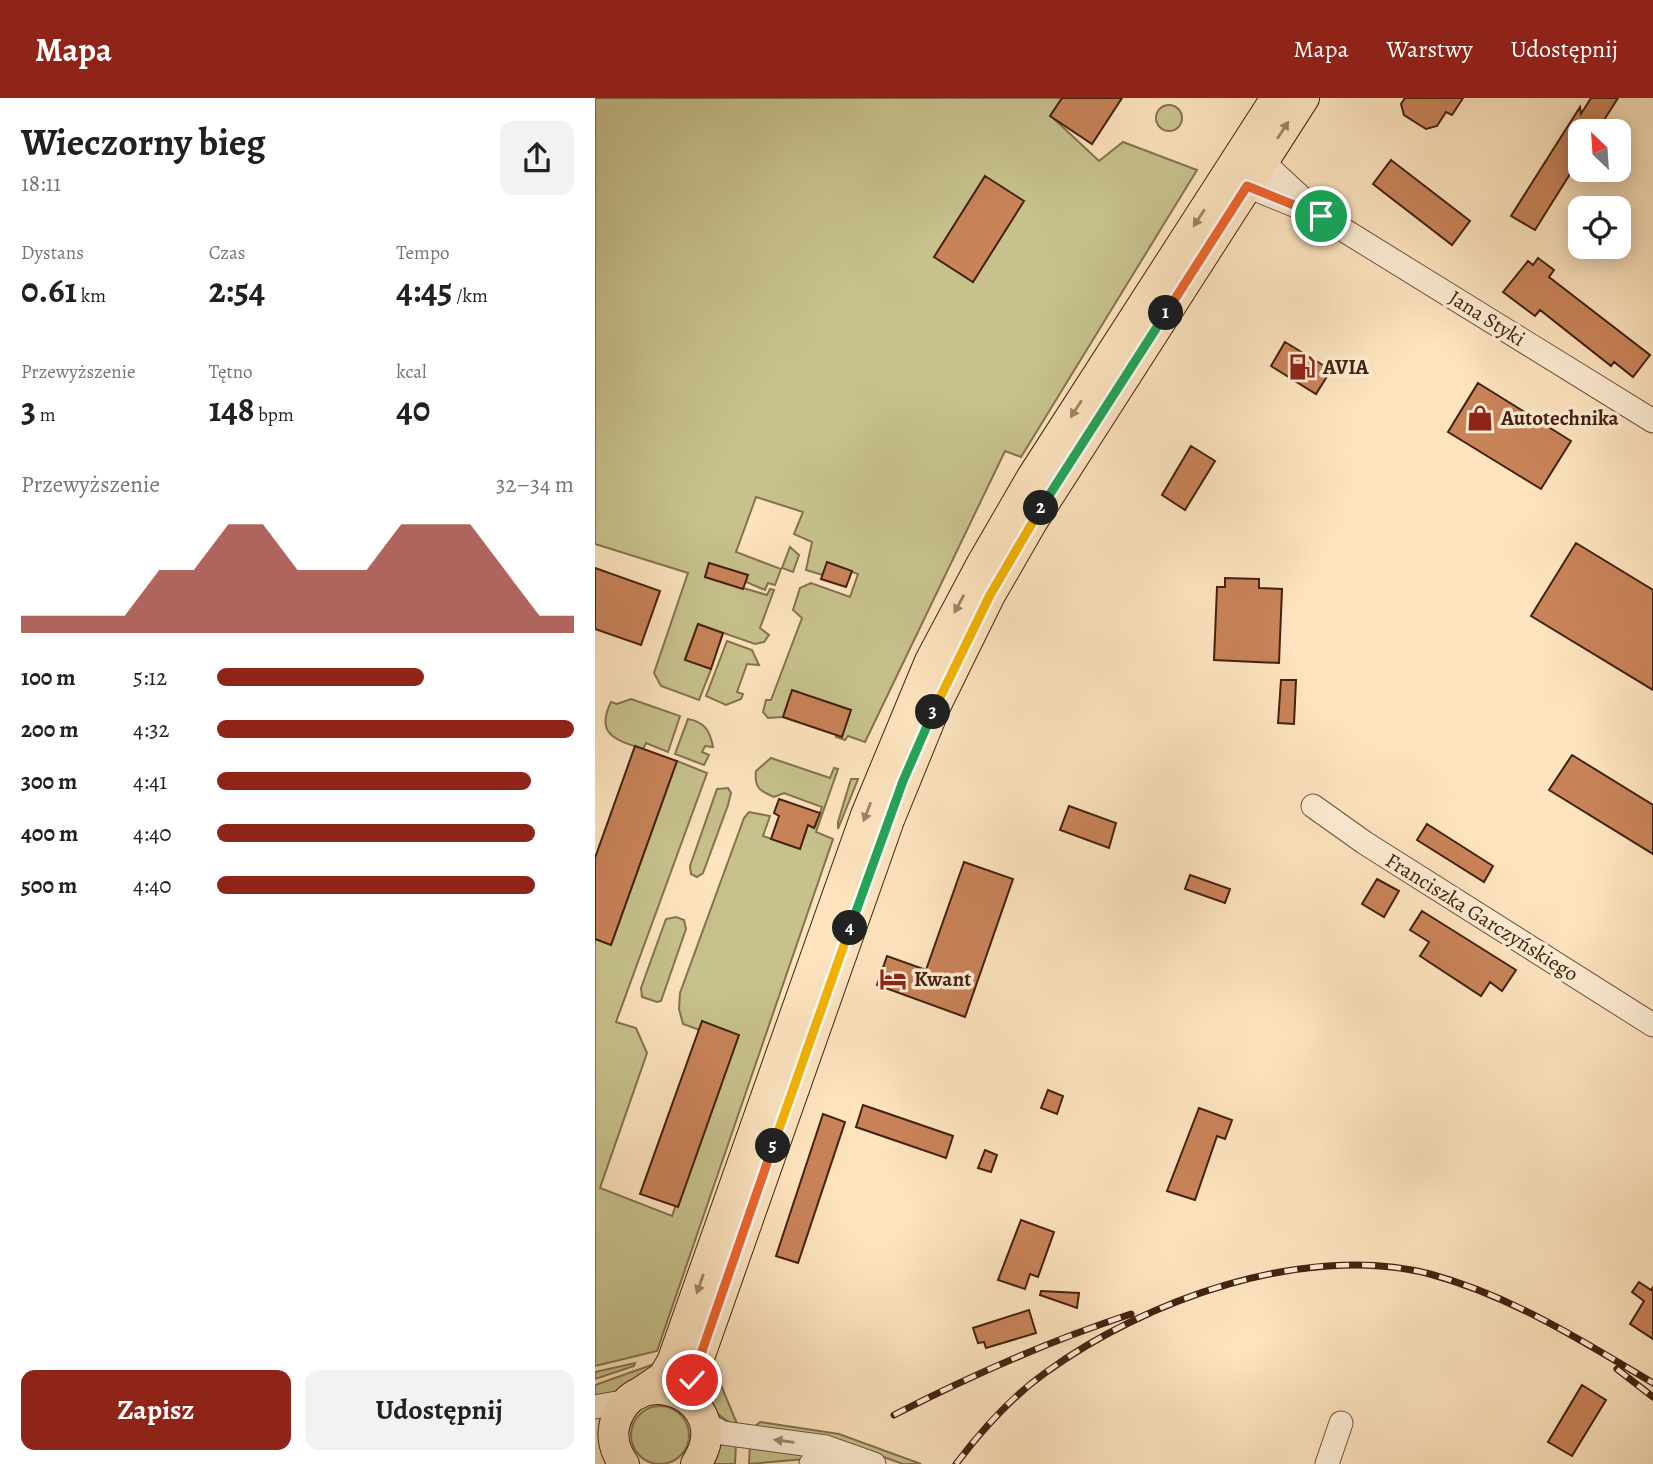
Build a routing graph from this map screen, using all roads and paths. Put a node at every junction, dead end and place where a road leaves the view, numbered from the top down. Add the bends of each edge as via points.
1 (1276, 98) edge
2 (1304, 98) edge
3 (1249, 170) junction
4 (1653, 421) edge
5 (1313, 806) dead end
6 (1653, 1026) edge
7 (633, 1398) junction
8 (595, 1407) edge
9 (699, 1412) junction
10 (1341, 1423) dead end
11 (616, 1456) edge
12 (696, 1464) edge
13 (811, 1464) edge
14 (849, 1464) edge
15 (874, 1464) edge
16 (1327, 1464) edge

1 - 3 main road
3 -> 2 main road
3 - 4 street, Jana Styki
3 -> 7 main road via 1026,488 930,661 866,815 673,1362 663,1377
3 - 9 main road via 1032,522 936,705 870,870 694,1372 692,1390
5 - 6 street, Franciszka Garczyńskiego
7 - 8 street
7 - 9 main road via 654,1389 670,1390 685,1396
7 - 11 main road via 614,1429
9 - 12 main road via 705,1444
15 -> 9 street via 826,1447 723,1433
10 - 16 street
13 - 14 street

